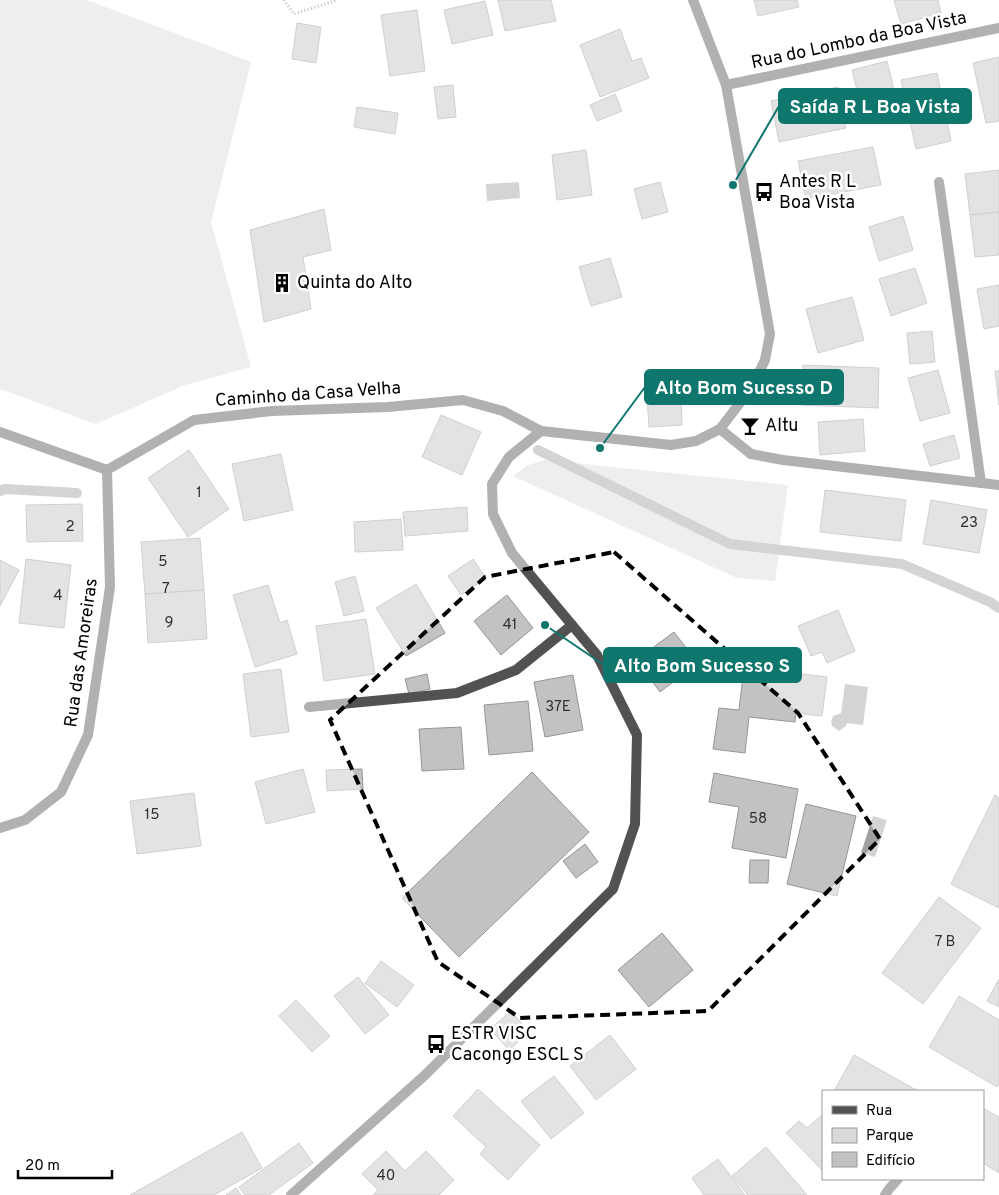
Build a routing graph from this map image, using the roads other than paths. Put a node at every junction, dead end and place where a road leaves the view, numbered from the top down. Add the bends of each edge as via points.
1 (693, 0) edge
2 (999, 28) edge
3 (726, 86) junction
4 (938, 182) dead end
5 (541, 430) junction
6 (720, 430) junction
7 (0, 432) edge
8 (107, 470) junction
9 (981, 483) junction
10 (999, 485) edge
11 (572, 625) junction
12 (309, 707) dead end
13 (0, 828) edge
14 (897, 1180) edge
15 (291, 1195) edge
16 (886, 1195) edge

1 - 3 street
2 - 3 street, Rua do Lombo da Boa Vista
3 - 6 street via 770,334 765,360 752,387
4 - 9 street
5 - 6 street, Caminho da Casa Velha via 671,445 696,441
5 - 8 street, Caminho da Casa Velha via 503,412 463,400 388,407 272,411 194,420
5 - 11 street via 509,457 492,484 493,514 512,554
6 - 9 street via 751,454 759,456
7 - 8 street
8 - 13 street, Rua das Amoreiras via 110,587 88,735 61,792 26,820
9 - 10 street
11 - 12 street via 516,670 457,693
11 - 15 street via 597,656 636,735 635,824 613,889 424,1076
14 - 16 street

